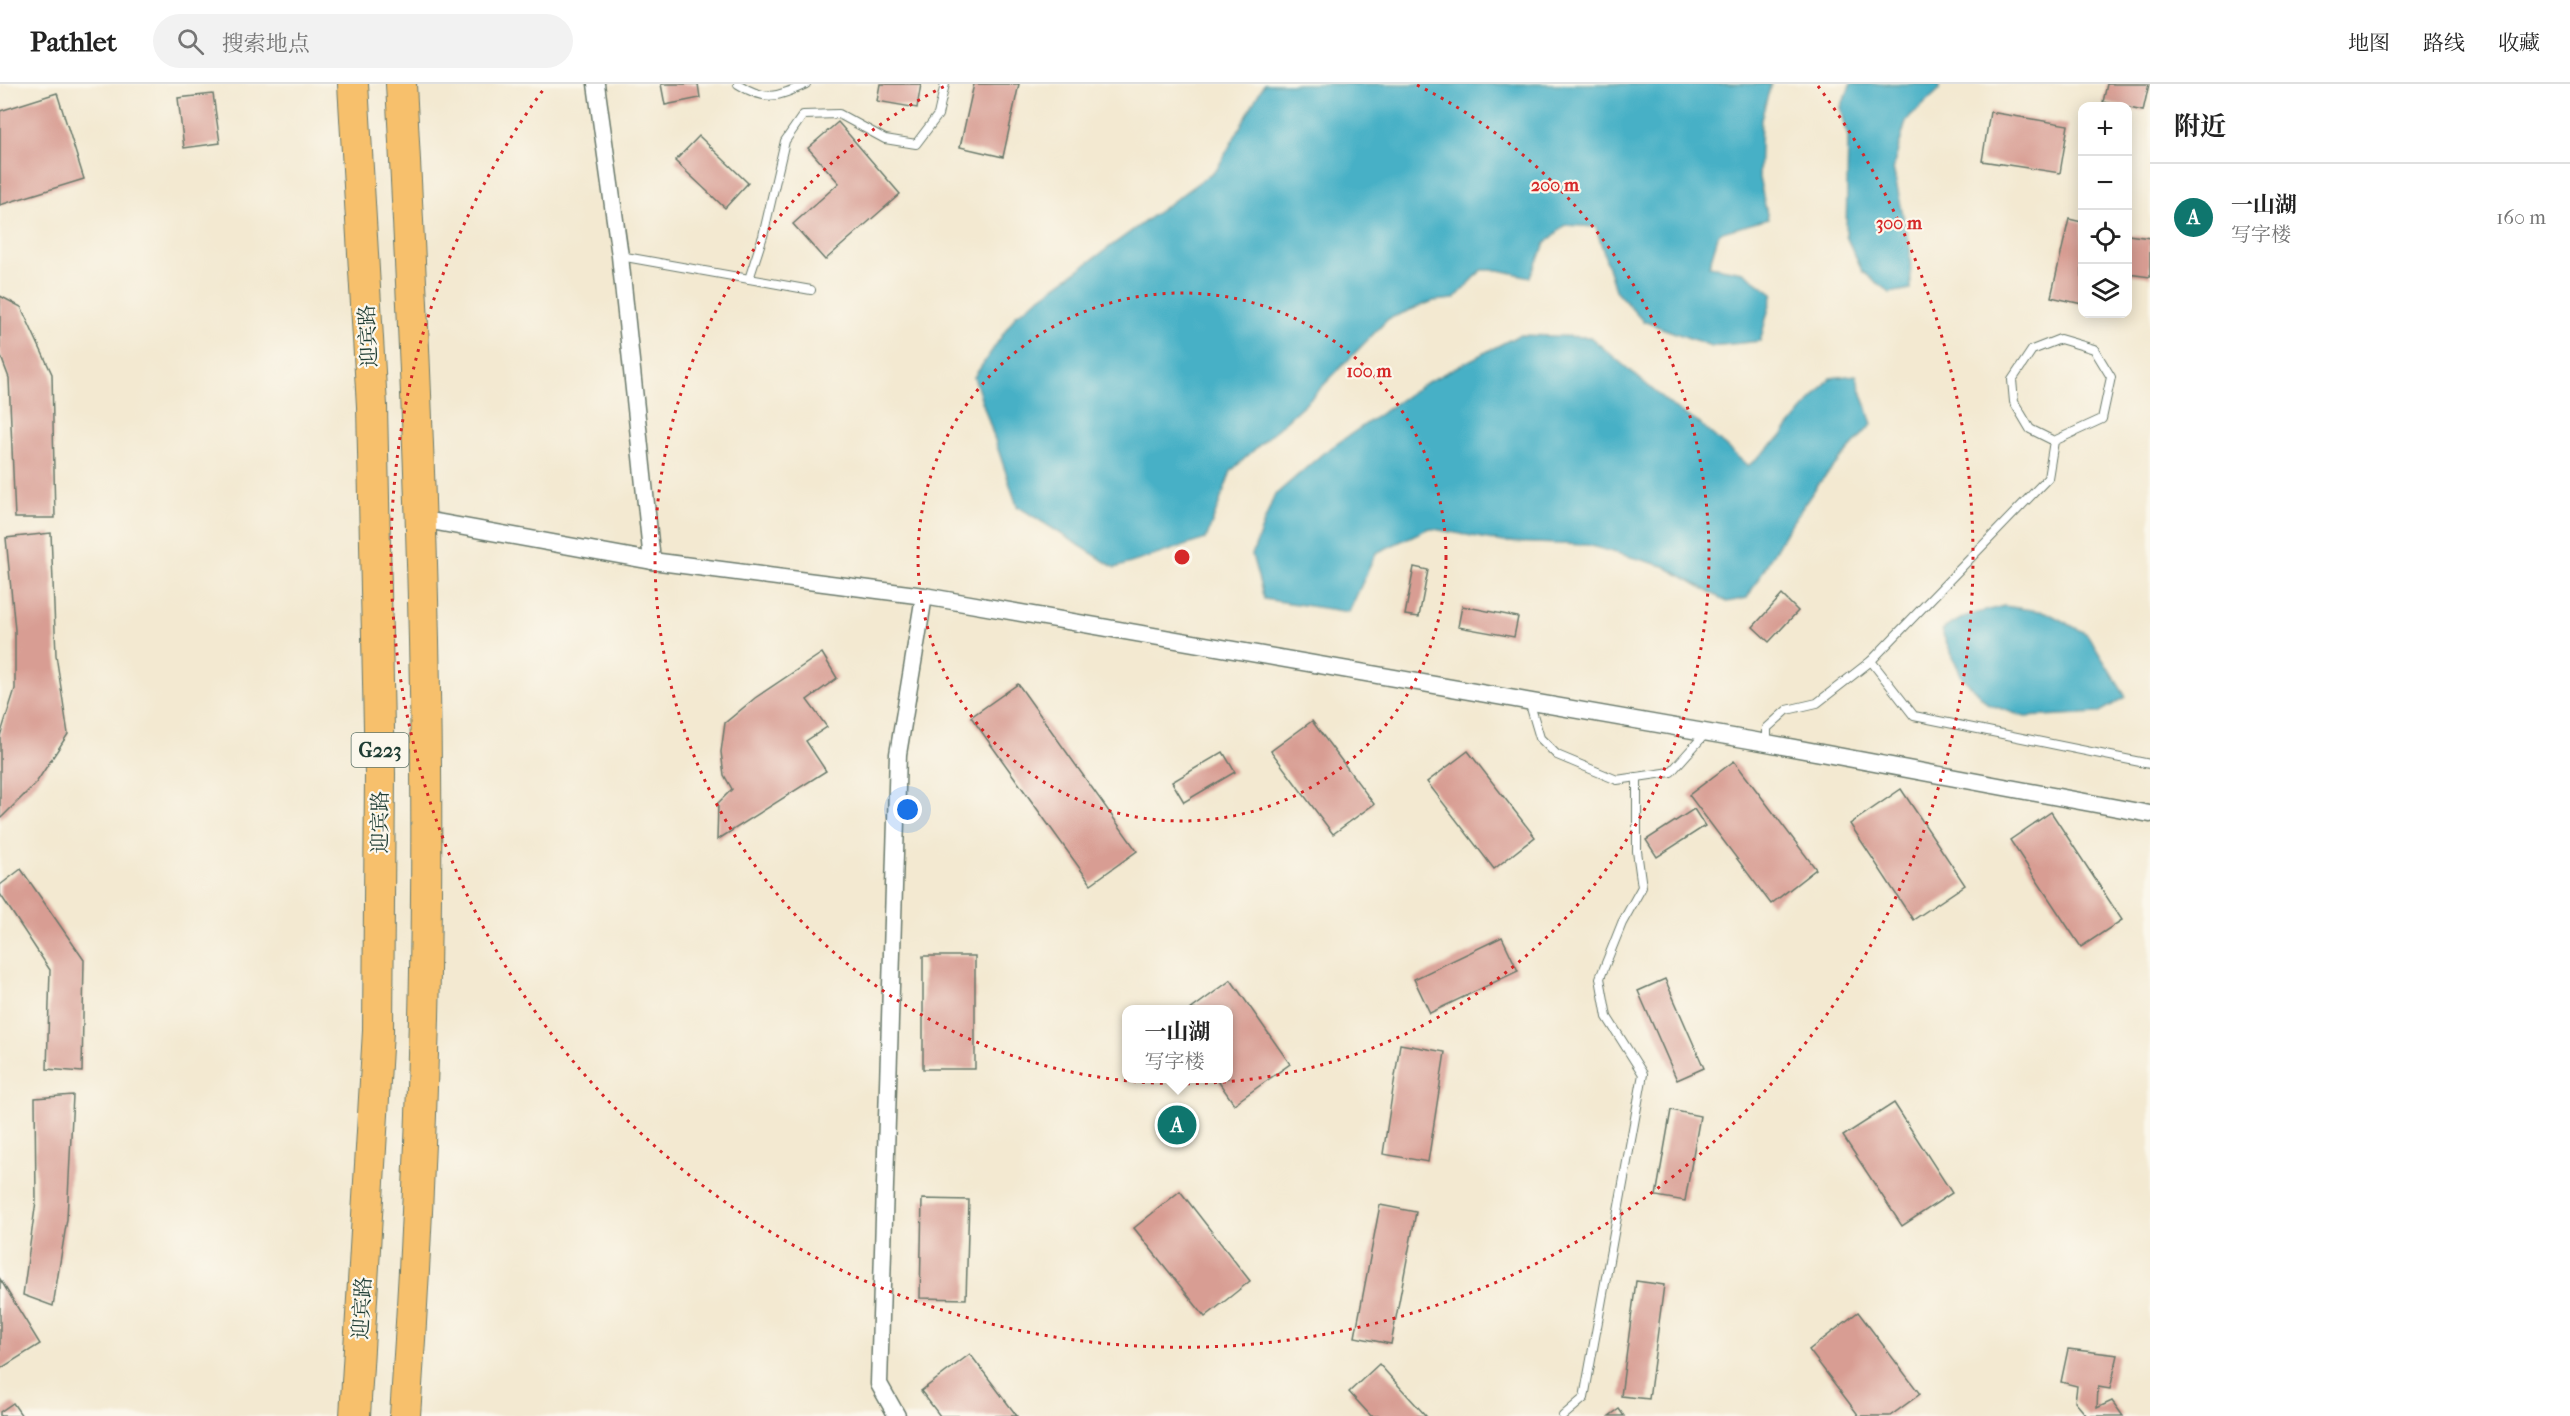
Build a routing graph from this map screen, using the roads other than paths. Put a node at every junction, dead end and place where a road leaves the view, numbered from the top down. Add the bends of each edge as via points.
1 (353, 84) edge
2 (401, 84) edge
3 (596, 84) edge
4 (738, 84) edge
5 (806, 84) edge
6 (945, 84) edge
7 (620, 256) junction
8 (749, 279) junction
9 (811, 290) dead end
10 (2054, 441) junction
11 (420, 519) junction
12 (652, 561) junction
13 (924, 596) junction
14 (1871, 661) junction
15 (1529, 702) junction
16 (1707, 732) junction
17 (1767, 743) junction
18 (2150, 764) edge
19 (1637, 777) junction
20 (2150, 814) edge
21 (355, 1416) edge
22 (405, 1416) edge
23 (897, 1416) edge
24 (1563, 1416) edge

1 - 21 highway, 迎宾路 / G223 via 372,406 381,774 378,1031
2 - 11 highway, G223
3 - 7 street
4 - 5 lane via 755,95 780,96
6 - 8 lane via 938,115 916,144 885,139 839,114 803,115 785,141
7 - 8 lane
7 - 12 street
8 - 9 lane
10 - 10 lane via 2102,419 2111,377 2094,349 2060,339 2032,350 2013,380 2014,402 2030,429
10 - 14 lane via 2048,478
11 - 12 street
11 - 22 highway, G223 via 426,768 423,1044
12 - 13 street
13 - 15 street
13 - 23 street via 898,754 895,825 879,1384
14 - 17 lane via 1817,703 1787,710 1767,728
14 - 18 lane via 1914,716
15 - 16 street
15 - 19 lane via 1540,738 1557,755 1617,780
16 - 17 street
16 - 19 lane via 1671,772
17 - 20 street
19 - 24 lane via 1636,851 1642,887 1622,923 1600,978 1607,1017 1643,1074 1584,1398

